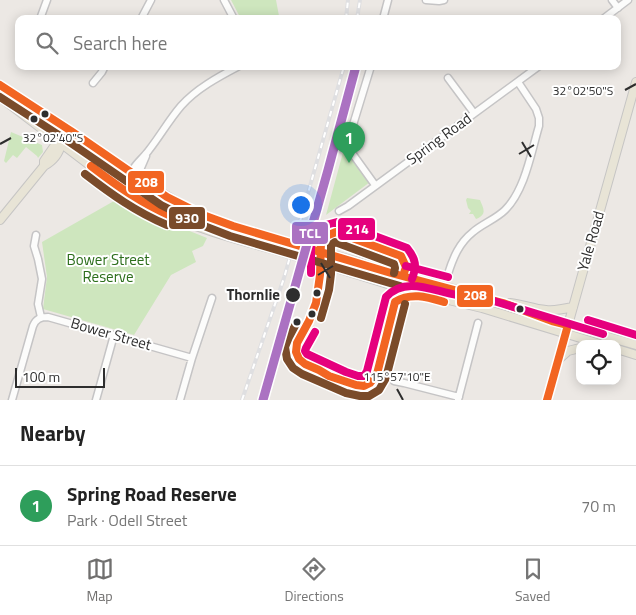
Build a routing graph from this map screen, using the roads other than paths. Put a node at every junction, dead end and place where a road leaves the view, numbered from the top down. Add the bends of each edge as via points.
1 (47, 0) edge
2 (151, 0) edge
3 (224, 0) edge
4 (388, 0) edge
5 (426, 0) edge
6 (444, 0) edge
7 (612, 0) edge
8 (628, 0) edge
9 (618, 8) junction
10 (41, 15) edge
11 (143, 15) edge
12 (232, 15) edge
13 (384, 15) edge
14 (608, 15) edge
15 (103, 70) edge
16 (232, 70) edge
17 (370, 70) edge
18 (533, 70) edge
19 (448, 78) dead end
20 (518, 82) junction
21 (636, 82) edge
22 (93, 83) dead end
23 (0, 85) edge
24 (13, 94) junction
25 (0, 97) edge
26 (474, 113) junction
27 (86, 142) junction
28 (61, 144) junction
29 (131, 174) junction
30 (109, 179) junction
31 (375, 185) junction
32 (142, 202) junction
33 (176, 202) junction
34 (338, 210) dead end
35 (0, 220) edge
36 (36, 235) dead end
37 (229, 237) junction
38 (448, 274) dead end
39 (212, 298) dead end
40 (395, 302) dead end
41 (503, 304) junction
42 (467, 305) junction
43 (573, 306) junction
44 (41, 317) junction
45 (589, 322) dead end
46 (478, 323) dead end
47 (568, 325) junction
48 (566, 334) junction
49 (114, 335) junction
50 (636, 336) edge
51 (586, 340) edge
52 (636, 345) edge
53 (576, 349) edge
54 (192, 358) junction
55 (558, 360) junction
56 (394, 382) dead end
57 (459, 399) edge
58 (12, 400) edge
59 (96, 400) edge
60 (180, 400) edge
61 (547, 400) edge

1 - 10 street
2 - 11 street
3 - 12 street
4 - 13 street
5 - 6 street
7 - 9 street
8 - 9 street
9 - 14 street
15 - 22 street
16 - 29 street via 207,85 182,106
17 - 31 street via 349,146
18 - 20 street, Spring Road
19 - 26 street
20 - 26 street, Spring Road
20 - 38 street via 539,118 523,180 504,211 462,242
21 - 43 main road, Yale Road
23 - 24 main road
24 - 27 main road
24 - 28 main road via 24,106 60,131
25 - 28 main road
26 - 31 street, Spring Road
27 - 28 main road
27 - 29 main road
28 - 30 main road
28 - 35 main road via 60,150
29 - 30 street
29 - 32 street via 130,184
29 - 33 main road
30 - 32 main road
31 - 34 street, Spring Road
32 - 37 main road
33 - 37 main road via 176,210 180,214 218,229
33 - 41 main road, bridge via 219,221 275,239
36 - 44 street via 34,246 41,272 38,304
37 - 42 main road, bridge
39 - 54 street
40 - 42 main road via 415,295
41 - 43 main road via 546,310
41 - 47 main road
42 - 48 main road
43 - 47 main road, Yale Road
44 - 49 street, Bower Street via 48,316
44 - 58 street via 35,320
45 - 50 street
46 - 57 street
47 - 48 main road, Yale Road
47 - 52 main road
48 - 51 main road
48 - 55 main road, Yale Road
49 - 54 street, Bower Street
49 - 59 street
53 - 55 main road
54 - 60 street
55 - 61 main road, Yale Road
56 - 57 street

